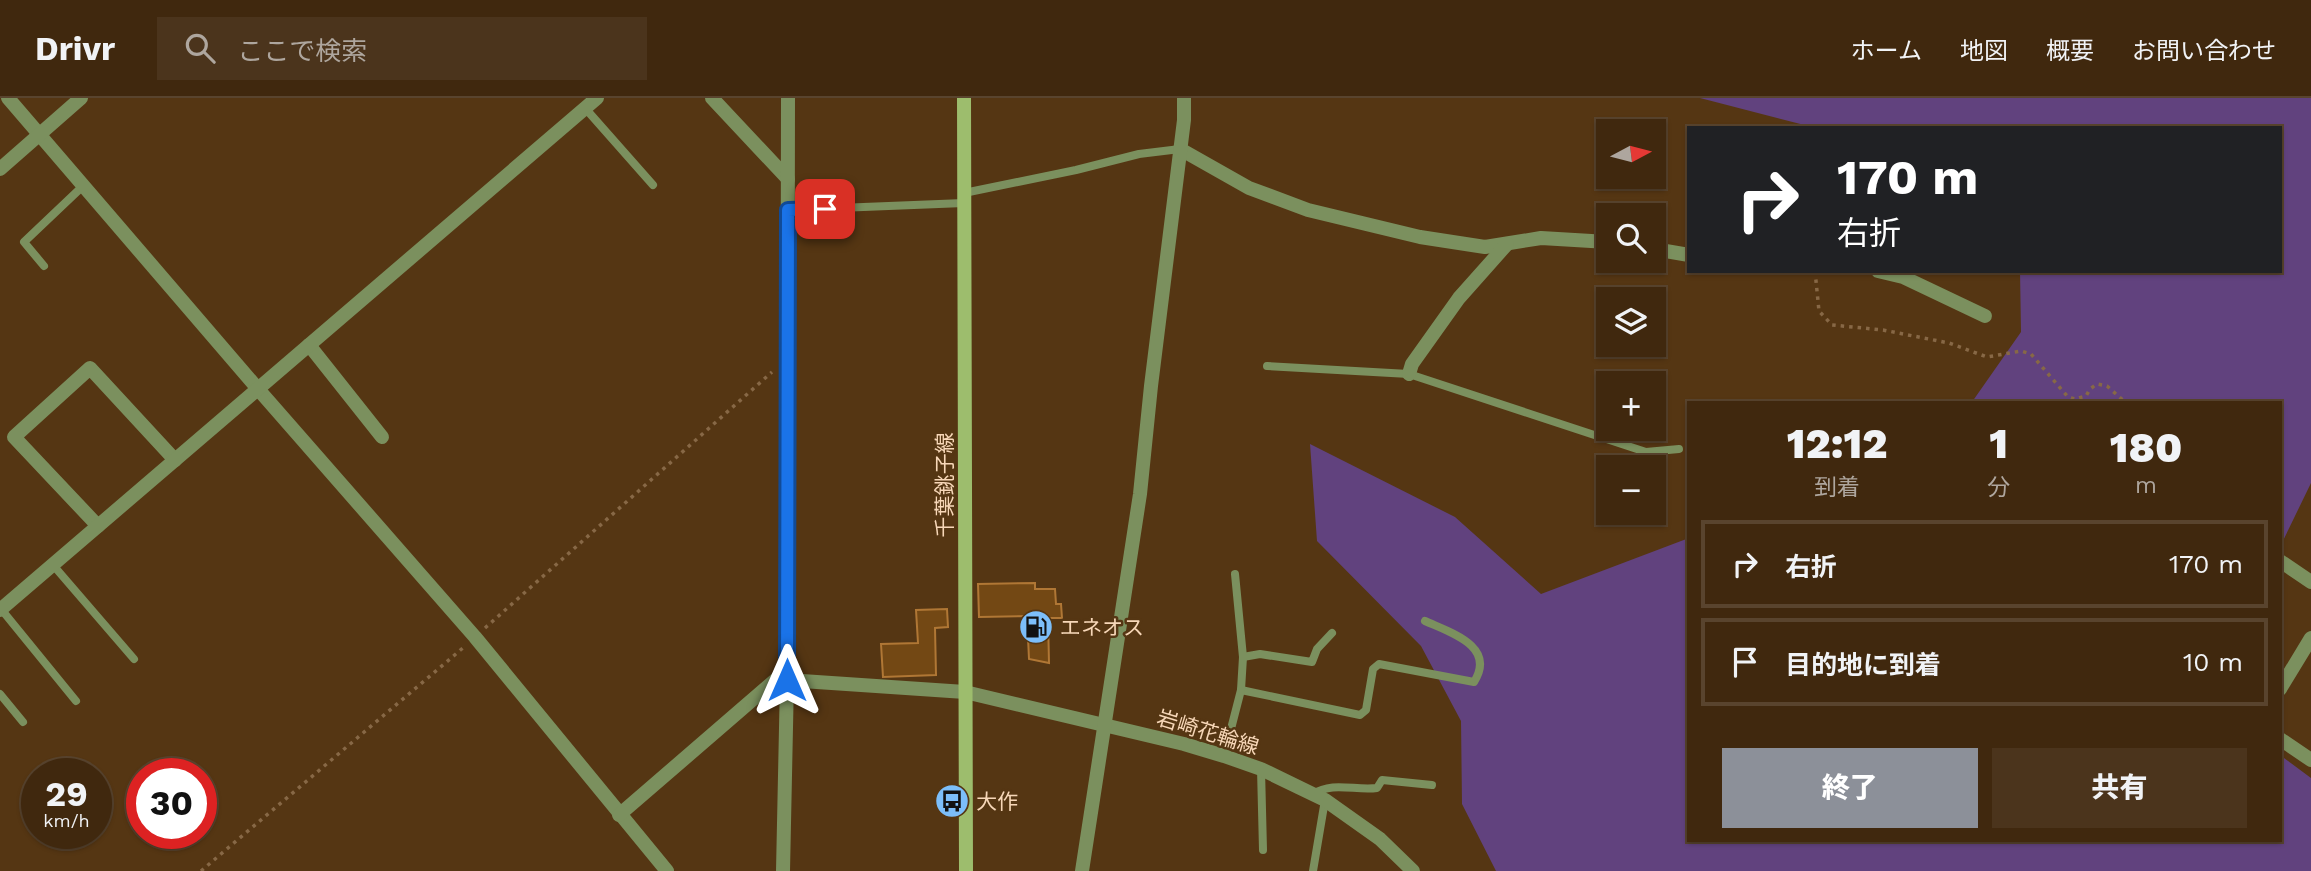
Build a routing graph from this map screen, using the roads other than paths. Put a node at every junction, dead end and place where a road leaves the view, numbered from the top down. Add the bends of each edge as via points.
1 (8, 98) edge
2 (81, 98) edge
3 (712, 98) edge
4 (788, 98) edge
5 (964, 98) edge
6 (1184, 98) edge
7 (591, 103) edge
8 (39, 135) junction
9 (1180, 149) junction
10 (0, 169) edge
11 (788, 179) junction
12 (653, 185) dead end
13 (83, 186) junction
14 (964, 198) junction
15 (788, 210) junction
16 (1596, 241) edge
17 (1507, 244) junction
18 (1666, 251) edge
19 (1687, 255) edge
20 (44, 266) dead end
21 (1886, 273) edge
22 (1985, 316) dead end
23 (309, 345) junction
24 (1267, 366) dead end
25 (1409, 374) junction
26 (258, 389) junction
27 (382, 437) dead end
28 (1679, 449) dead end
29 (175, 460) junction
30 (99, 526) junction
31 (2282, 562) edge
32 (53, 565) junction
33 (1235, 574) dead end
34 (2311, 582) edge
35 (0, 610) edge
36 (1425, 621) dead end
37 (1332, 633) dead end
38 (2311, 638) edge
39 (1244, 657) junction
40 (134, 659) dead end
41 (787, 675) junction
42 (2282, 686) edge
43 (1241, 690) junction
44 (965, 692) junction
45 (0, 694) edge
46 (76, 701) dead end
47 (23, 722) dead end
48 (1104, 726) junction
49 (2282, 740) edge
50 (1224, 756) junction
51 (2311, 760) edge
52 (1261, 769) junction
53 (1432, 785) dead end
54 (1319, 797) junction
55 (619, 815) junction
56 (1263, 850) dead end
57 (667, 871) edge
58 (783, 871) edge
59 (966, 871) edge
60 (1082, 871) edge
61 (1313, 871) edge
62 (1413, 871) edge

1 - 8 street
2 - 8 street
3 - 11 street
4 - 11 street
5 - 14 street, 千葉銚子線
6 - 9 street
7 - 12 lane
7 - 23 street
8 - 10 street
8 - 13 street
9 - 14 lane via 1139,153
9 - 17 street via 1250,188 1308,210 1420,237 1485,247
9 - 48 street via 1140,494
11 - 15 street
13 - 20 lane via 24,243
13 - 26 street
14 - 15 lane
14 - 44 street, 千葉銚子線
15 - 41 street
16 - 17 street via 1541,238
17 - 25 street via 1459,298
18 - 19 street
21 - 22 street
23 - 26 street
23 - 27 street
24 - 25 lane
25 - 28 lane via 1646,452
26 - 29 street
26 - 55 street via 475,636
29 - 30 street
29 - 30 street via 90,369 14,437
30 - 32 street
31 - 34 street
32 - 35 street
32 - 40 lane
33 - 39 lane
35 - 46 lane
36 - 43 lane via 1469,641 1479,662 1480,673 1474,682 1379,664 1373,669 1366,710 1360,715
37 - 39 lane via 1312,662 1260,654
38 - 42 street
39 - 43 lane
41 - 44 street, 岩崎花輪線
41 - 55 street
41 - 58 street
43 - 50 lane
44 - 48 street, 岩崎花輪線
44 - 59 street, 千葉銚子線
45 - 47 lane
48 - 50 street, 岩崎花輪線
48 - 60 street
49 - 51 street
50 - 52 street, 岩崎花輪線
52 - 54 street, 岩崎花輪線
52 - 56 lane
53 - 54 lane via 1382,780 1377,788 1331,786
54 - 61 lane
54 - 62 street, 岩崎花輪線 via 1380,839
55 - 57 street

